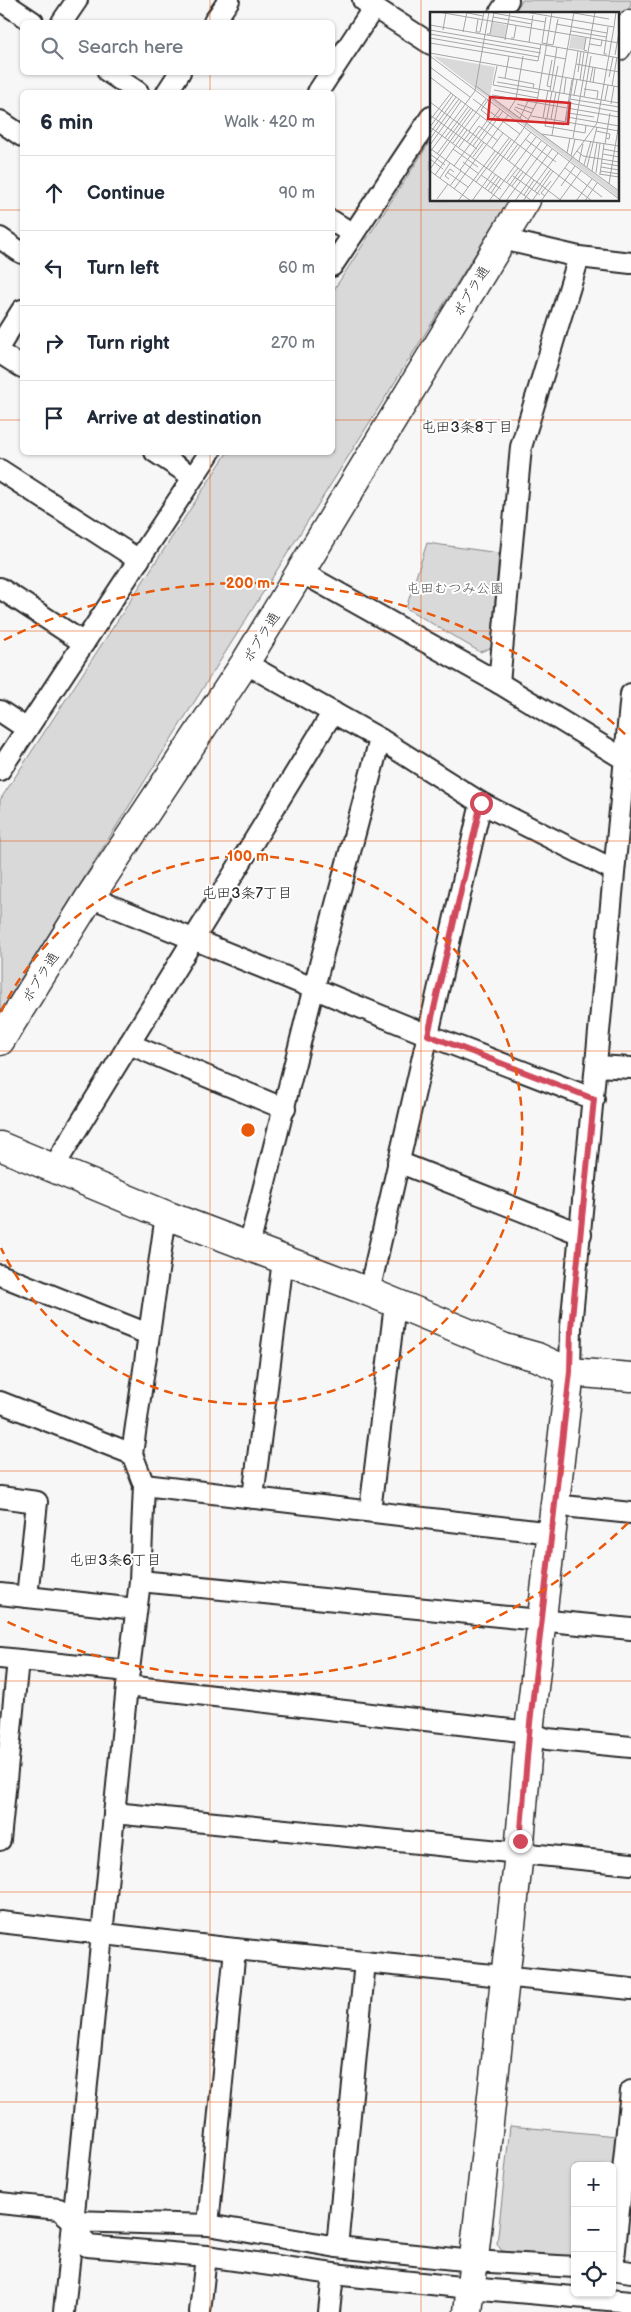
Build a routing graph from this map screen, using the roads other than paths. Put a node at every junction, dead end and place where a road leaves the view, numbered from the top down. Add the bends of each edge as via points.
1 (0, 0) edge
2 (77, 0) edge
3 (229, 0) edge
4 (508, 0) edge
5 (369, 4) edge
6 (500, 12) edge
7 (30, 20) edge
8 (63, 20) edge
9 (215, 20) edge
10 (631, 24) edge
11 (430, 43) edge
12 (618, 45) edge
13 (335, 66) edge
14 (112, 75) edge
15 (178, 75) edge
16 (330, 75) edge
17 (135, 90) edge
18 (168, 90) edge
19 (319, 90) edge
20 (430, 118) edge
21 (0, 121) edge
22 (20, 135) edge
23 (525, 201) edge
24 (335, 223) edge
25 (353, 234) junction
26 (0, 238) edge
27 (502, 239) junction
28 (20, 252) edge
29 (579, 257) junction
30 (335, 261) edge
31 (631, 263) edge
32 (20, 313) edge
33 (0, 345) edge
34 (0, 353) edge
35 (20, 366) edge
36 (160, 455) edge
37 (208, 455) edge
38 (0, 470) edge
39 (193, 477) junction
40 (139, 560) junction
41 (301, 572) junction
42 (0, 588) edge
43 (84, 642) junction
44 (244, 663) junction
45 (498, 683) junction
46 (631, 694) edge
47 (0, 711) edge
48 (333, 712) junction
49 (27, 729) junction
50 (380, 739) junction
51 (628, 759) edge
52 (0, 770) edge
53 (481, 803) junction
54 (614, 870) junction
55 (90, 897) junction
56 (193, 939) junction
57 (314, 988) junction
58 (428, 1035) junction
59 (0, 1041) edge
60 (129, 1044) junction
61 (598, 1066) junction
62 (631, 1068) edge
63 (594, 1099) junction
64 (285, 1109) junction
65 (0, 1146) edge
66 (398, 1162) junction
67 (54, 1168) junction
68 (166, 1215) junction
69 (581, 1234) junction
70 (249, 1246) junction
71 (283, 1260) junction
72 (0, 1274) edge
73 (369, 1292) junction
74 (395, 1304) junction
75 (148, 1334) junction
76 (570, 1372) junction
77 (631, 1377) edge
78 (0, 1402) edge
79 (132, 1454) junction
80 (144, 1485) junction
81 (0, 1497) edge
82 (253, 1497) junction
83 (554, 1505) junction
84 (370, 1511) junction
85 (631, 1512) edge
86 (552, 1533) junction
87 (140, 1580) junction
88 (0, 1594) edge
89 (26, 1597) junction
90 (136, 1609) junction
91 (541, 1621) junction
92 (631, 1629) edge
93 (9, 1659) edge
94 (128, 1679) junction
95 (529, 1732) junction
96 (631, 1747) edge
97 (114, 1813) junction
98 (0, 1840) edge
99 (519, 1854) junction
100 (631, 1864) edge
101 (0, 1922) edge
102 (103, 1934) junction
103 (236, 1949) junction
104 (365, 1962) junction
105 (505, 1976) junction
106 (631, 1989) edge
107 (631, 2091) edge
108 (0, 2203) edge
109 (73, 2221) junction
110 (208, 2225) junction
111 (337, 2247) junction
112 (614, 2252) edge
113 (206, 2256) junction
114 (473, 2261) junction
115 (571, 2267) edge
116 (616, 2270) edge
117 (631, 2272) edge
118 (333, 2274) junction
119 (469, 2300) edge
120 (631, 2302) edge
121 (610, 2305) edge
122 (64, 2312) edge
123 (200, 2312) edge
124 (330, 2312) edge

1 - 7 street
2 - 8 street
3 - 9 street
4 - 6 street
5 - 11 street
5 - 13 street
10 - 12 street
14 - 17 street
15 - 18 street
16 - 19 street
20 - 25 street
21 - 22 street
23 - 27 street, ポプラ通
24 - 25 street
25 - 30 street
26 - 28 street
27 - 29 street
27 - 41 street, ポプラ通
29 - 31 street
29 - 45 street via 521,447
32 - 33 street
34 - 35 street
36 - 39 street
37 - 39 street
38 - 40 street
39 - 40 street
40 - 43 street
41 - 44 street, ポプラ通
41 - 45 street
42 - 43 street
43 - 49 street
44 - 48 street
44 - 55 street, ポプラ通
45 - 51 street
46 - 51 street
47 - 49 street
48 - 50 street
48 - 56 street
49 - 52 street
50 - 53 street
50 - 57 street
51 - 54 street
53 - 54 street
53 - 58 street
54 - 61 street
55 - 56 street
55 - 59 street, ポプラ通
56 - 57 street
56 - 60 street
57 - 58 street
57 - 64 street
58 - 63 street
58 - 66 street
60 - 64 street
60 - 67 street
61 - 62 street
61 - 63 street
63 - 69 street
64 - 70 street
65 - 67 street
66 - 69 street
66 - 73 street
67 - 68 street
68 - 70 street
68 - 75 street
69 - 76 street
70 - 71 street
71 - 73 street
71 - 82 street
72 - 75 street
73 - 74 street
74 - 76 street
74 - 84 street
75 - 79 street
76 - 77 street
76 - 83 street
78 - 79 street
79 - 80 street
80 - 82 street
80 - 87 street
81 - 89 street via 37,1502
82 - 84 street
83 - 85 street
83 - 86 street
84 - 86 street
86 - 91 street
87 - 90 street
87 - 91 street
88 - 89 street
89 - 90 street
90 - 94 street
91 - 92 street
91 - 95 street
93 - 94 street
93 - 98 street
94 - 95 street
94 - 97 street
95 - 96 street via 547,1739
95 - 99 street
97 - 99 street
97 - 102 street
99 - 100 street
99 - 105 street
101 - 102 street
102 - 103 street
102 - 109 street
103 - 104 street
103 - 110 street
104 - 105 street
104 - 111 street
105 - 106 street
105 - 114 street
107 - 112 street
108 - 109 street via 59,2209
109 - 110 street
109 - 113 street via 87,2246
109 - 122 street
110 - 111 street
111 - 114 street
113 - 118 street
113 - 123 street
114 - 115 street
114 - 119 street
116 - 117 street
118 - 119 street
118 - 124 street
119 - 121 street
120 - 121 street

